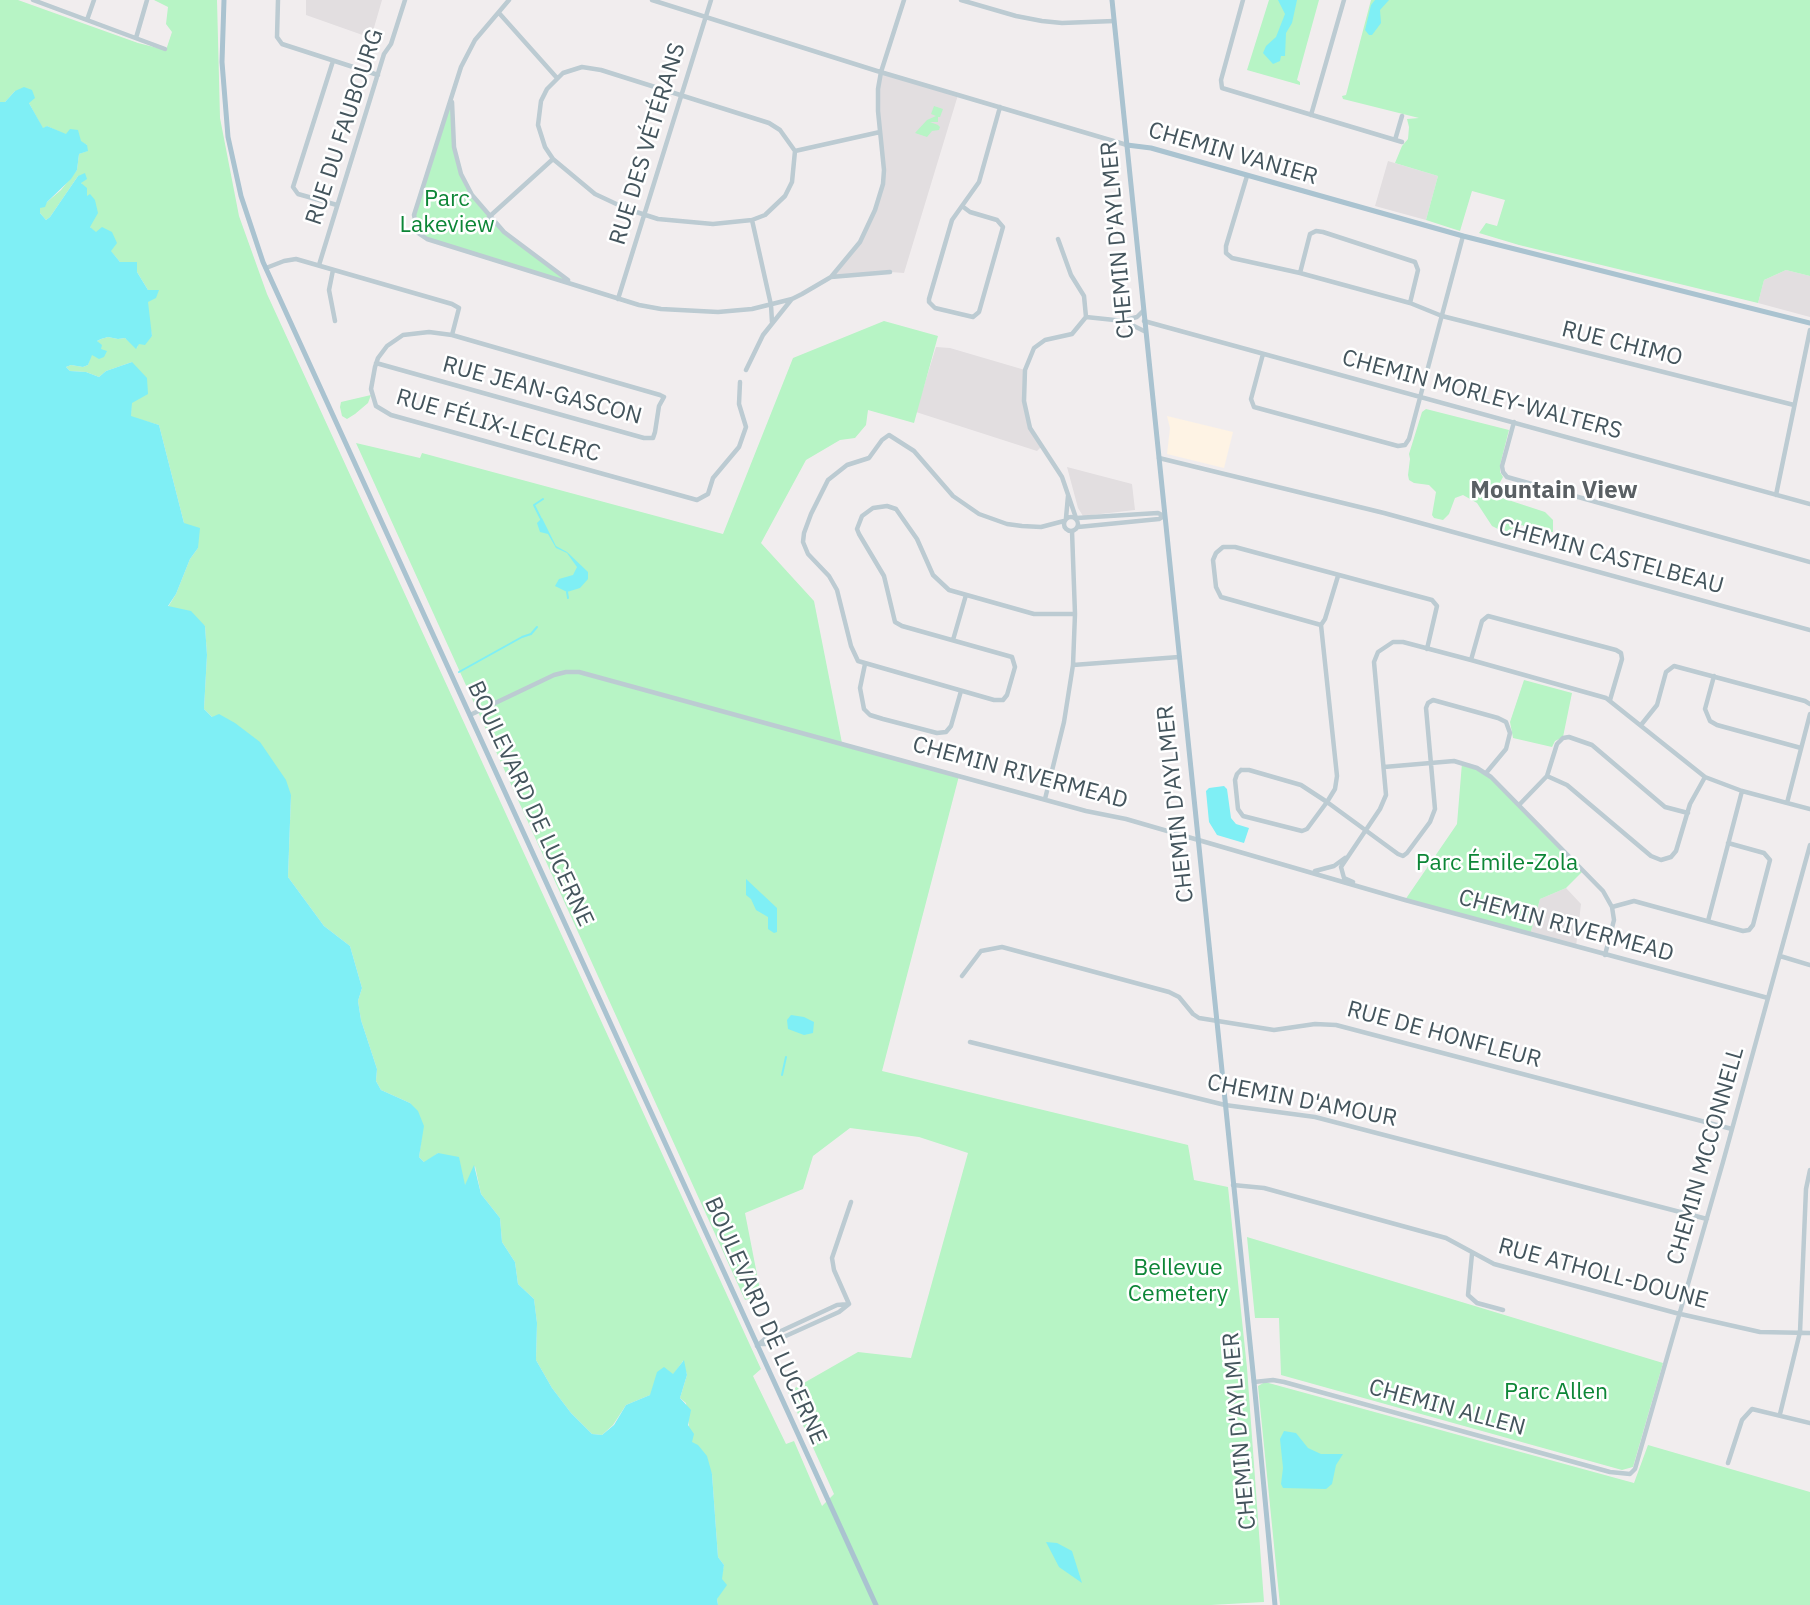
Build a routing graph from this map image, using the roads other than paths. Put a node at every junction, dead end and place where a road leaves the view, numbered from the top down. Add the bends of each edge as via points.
1 (33, 0) edge
2 (94, 0) edge
3 (147, 0) edge
4 (224, 0) edge
5 (278, 0) edge
6 (405, 0) edge
7 (509, 0) edge
8 (652, 0) edge
9 (711, 0) edge
10 (904, 0) edge
11 (961, 0) edge
12 (1112, 0) edge
13 (1243, 0) edge
14 (1345, 0) edge
15 (42, 1) edge
16 (499, 13) junction
17 (706, 16) junction
18 (87, 20) junction
19 (1114, 21) junction
20 (135, 38) junction
21 (165, 49) dead end
22 (333, 61) junction
23 (881, 72) junction
24 (378, 75) junction
25 (557, 78) junction
26 (452, 94) junction
27 (681, 95) junction
28 (1000, 107) junction
29 (1311, 116) junction
30 (1402, 116) dead end
31 (880, 132) junction
32 (1395, 140) junction
33 (1402, 142) dead end
34 (1127, 145) junction
35 (795, 151) junction
36 (553, 159) junction
37 (1247, 176) junction
38 (337, 205) junction
39 (962, 206) junction
40 (644, 215) junction
41 (489, 217) junction
42 (752, 220) junction
43 (1463, 236) junction
44 (1058, 239) dead end
45 (319, 265) junction
46 (266, 268) junction
47 (333, 270) junction
48 (890, 272) dead end
49 (1300, 273) junction
50 (831, 276) junction
51 (573, 283) junction
52 (618, 299) junction
53 (792, 299) junction
54 (1410, 303) junction
55 (771, 305) junction
56 (1143, 312) junction
57 (1442, 316) junction
58 (1086, 317) junction
59 (335, 321) dead end
60 (772, 321) junction
61 (1124, 321) junction
62 (1143, 321) junction
63 (1810, 323) edge
64 (1810, 330) edge
65 (1144, 331) junction
66 (452, 335) junction
67 (1263, 354) junction
68 (376, 363) junction
69 (746, 370) dead end
70 (740, 382) dead end
71 (660, 395) joint
72 (1420, 396) junction
73 (1794, 405) junction
74 (1514, 422) junction
75 (1158, 458) junction
76 (1068, 492) junction
77 (1776, 495) junction
78 (1810, 504) edge
79 (1164, 516) junction
80 (1076, 518) junction
81 (1065, 520) junction
82 (1046, 526) junction
83 (1078, 527) junction
84 (1066, 528) junction
85 (1072, 531) junction
86 (1810, 562) edge
87 (1338, 576) junction
88 (966, 595) junction
89 (1075, 614) junction
90 (1321, 625) junction
91 (1810, 629) edge
92 (953, 640) junction
93 (1427, 649) junction
94 (1179, 657) junction
95 (1471, 660) junction
96 (865, 664) junction
97 (1073, 665) junction
98 (1713, 676) junction
99 (961, 691) junction
100 (1610, 700) junction
101 (1810, 704) edge
102 (1810, 714) edge
103 (470, 715) junction
104 (1641, 725) junction
105 (1801, 748) junction
106 (1432, 762) junction
107 (1384, 767) junction
108 (1486, 773) junction
109 (1547, 776) junction
110 (1705, 777) junction
111 (1742, 791) junction
112 (1045, 799) junction
113 (1327, 802) junction
114 (1787, 803) junction
115 (1519, 805) junction
116 (1810, 809) edge
117 (1688, 813) junction
118 (1365, 831) junction
119 (1197, 840) junction
120 (1728, 843) junction
121 (1810, 845) edge
122 (1348, 855) junction
123 (1297, 867) junction
124 (1328, 877) junction
125 (1363, 887) junction
126 (1612, 907) junction
127 (1708, 920) junction
128 (1605, 954) junction
129 (1780, 957) junction
130 (1810, 965) edge
131 (962, 975) dead end
132 (1768, 998) junction
133 (1216, 1021) junction
134 (971, 1042) dead end
135 (1224, 1105) junction
136 (1732, 1129) junction
137 (1810, 1170) edge
138 (1232, 1185) junction
139 (851, 1202) dead end
140 (1707, 1219) junction
141 (1472, 1255) junction
142 (1503, 1310) dead end
143 (1680, 1314) junction
144 (1800, 1332) junction
145 (1810, 1333) edge
146 (759, 1345) junction
147 (1254, 1382) junction
148 (1780, 1414) junction
149 (1810, 1423) edge
150 (1728, 1463) dead end
151 (1630, 1474) joint
152 (876, 1605) edge
153 (1275, 1605) edge

1 - 15 street
2 - 18 street
3 - 20 street
4 - 46 main road, BOULEVARD DE LUCERNE via 222,61 228,138 243,205
5 - 22 street via 277,37 282,44
6 - 24 street, RUE DU FAUBOURG
7 - 16 street
8 - 17 street, CHEMIN VANIER
9 - 17 street, RUE DES VÉTÉRANS
10 - 23 street
11 - 19 street via 1030,20
12 - 19 main road, CHEMIN D'AYLMER
13 - 29 street via 1221,86
14 - 29 street
15 - 18 street
16 - 25 street
16 - 26 street via 475,40
17 - 23 street, CHEMIN VANIER
17 - 27 street, RUE DES VÉTÉRANS
18 - 20 street
19 - 34 main road, CHEMIN D'AYLMER
20 - 21 street
22 - 24 street
22 - 38 street via 293,187 298,194
23 - 28 street, CHEMIN VANIER
23 - 31 street via 877,100
24 - 38 street, RUE DU FAUBOURG
25 - 27 street via 573,69 590,68
25 - 36 street via 547,89 538,113 541,137
26 - 41 street via 457,161
26 - 51 street via 414,215 418,233
27 - 35 street via 769,123
27 - 40 street, RUE DES VÉTÉRANS
28 - 34 street, CHEMIN VANIER
28 - 39 street via 979,182
29 - 32 street
30 - 32 street
31 - 35 street
31 - 50 street via 884,170 876,210 860,242
32 - 33 street
34 - 37 main road, CHEMIN VANIER
34 - 56 main road, CHEMIN D'AYLMER
35 - 42 street via 792,183 785,196 765,215
36 - 40 street via 595,194
36 - 41 street
37 - 43 main road, CHEMIN VANIER
37 - 49 street, RUE CHIMO via 1226,253 1236,260
38 - 45 street, RUE DU FAUBOURG
39 - 39 street via 950,226 929,302 973,317 979,313 1003,227
40 - 42 street via 713,224
40 - 52 street, RUE DES VÉTÉRANS
41 - 51 street via 524,249
42 - 55 street
43 - 57 street
43 - 63 main road, CHEMIN VANIER
44 - 58 street via 1084,296
45 - 46 street via 293,259
45 - 47 street
46 - 103 main road, BOULEVARD DE LUCERNE
47 - 59 street via 329,290
47 - 66 street via 452,304 459,308
48 - 50 street
49 - 54 street, RUE CHIMO
49 - 54 street via 1310,234 1323,232 1415,262 1418,270
50 - 53 street
51 - 52 street
52 - 55 street via 700,312
53 - 55 street
53 - 60 street
54 - 57 street, RUE CHIMO
55 - 60 street
56 - 61 street
56 - 62 main road, CHEMIN D'AYLMER
57 - 72 street
57 - 73 street, RUE CHIMO
58 - 61 street
58 - 76 street via 1072,334 1037,345 1024,378 1024,408 1030,428
60 - 69 street
61 - 65 street
62 - 65 main road, CHEMIN D'AYLMER
62 - 67 street, CHEMIN MORLEY-WALTERS
64 - 73 street
65 - 75 main road, CHEMIN D'AYLMER
66 - 68 street, RUE FÉLIX-LECLERC via 403,334 387,346
66 - 71 street, RUE FÉLIX-LECLERC
67 - 72 street, CHEMIN MORLEY-WALTERS
67 - 72 street via 1251,402 1256,408 1403,446
68 - 70 street, RUE FÉLIX-LECLERC via 372,398 386,414 697,500 708,494 713,478 740,447 746,427 739,404
68 - 71 street, RUE JEAN-GASCON via 645,438 653,438 664,397
72 - 74 street, CHEMIN MORLEY-WALTERS
73 - 77 street
74 - 77 street, CHEMIN MORLEY-WALTERS
74 - 86 street via 1502,466 1507,477
75 - 79 main road, CHEMIN D'AYLMER
75 - 91 street, CHEMIN CASTELBEAU via 1384,513
76 - 80 street
76 - 81 street
77 - 78 street, CHEMIN MORLEY-WALTERS
79 - 80 street
79 - 83 street
79 - 94 main road, CHEMIN D'AYLMER
80 - 81 street
80 - 83 street
81 - 82 street
81 - 84 street
82 - 84 street
82 - 96 street via 1013,525 979,514 953,496 914,451 889,435 869,458 846,465 828,480 803,538 808,554 838,590 853,653
83 - 85 street
84 - 85 street
85 - 89 street
87 - 90 street
87 - 90 street via 1230,546 1214,557 1216,587 1224,599
87 - 93 street via 1434,602 1437,610
88 - 89 street via 1034,614
88 - 92 street
88 - 92 street via 949,590 933,575 917,539 896,509 873,508 862,516 857,529 884,576 895,622
89 - 97 street
90 - 113 street via 1337,776
92 - 99 street via 1012,657 1015,664 1003,700
93 - 95 street
93 - 107 street via 1393,642 1375,659
94 - 97 street
94 - 119 main road, CHEMIN D'AYLMER
95 - 100 street
95 - 100 street via 1482,621 1488,617 1616,650 1622,659
96 - 99 street
96 - 99 street via 860,688 864,709 883,719 946,733
97 - 112 street
98 - 101 street
98 - 104 street via 1671,667 1657,705
98 - 105 street via 1705,709 1710,721
100 - 104 street
102 - 105 street
103 - 112 street, CHEMIN RIVERMEAD via 554,676 578,672
103 - 146 main road, BOULEVARD DE LUCERNE
104 - 110 street
105 - 114 street
106 - 107 street
106 - 108 street via 1454,761
106 - 108 street via 1426,708 1436,701 1498,718 1508,726 1505,753
106 - 118 street via 1434,813 1407,853 1398,855
107 - 118 street via 1385,800
108 - 115 street
109 - 115 street
109 - 117 street via 1557,744 1573,737 1592,746 1665,807
109 - 117 street via 1567,785 1657,859 1668,859 1676,851
110 - 111 street
110 - 117 street
111 - 114 street
111 - 120 street
112 - 119 street, CHEMIN RIVERMEAD
113 - 113 street via 1302,831 1243,816 1238,809 1236,776 1249,770 1296,783
113 - 118 street
114 - 116 street
115 - 126 street via 1600,887
118 - 122 street
119 - 123 street, CHEMIN RIVERMEAD
119 - 133 main road, CHEMIN D'AYLMER
120 - 127 street
120 - 127 street via 1764,853 1770,863 1749,930
121 - 129 street, CHEMIN MCCONNELL
122 - 123 street via 1322,870
122 - 124 street
122 - 125 street via 1342,875
123 - 124 street, CHEMIN RIVERMEAD
124 - 125 street, CHEMIN RIVERMEAD
125 - 128 street, CHEMIN RIVERMEAD
126 - 127 street via 1634,901
126 - 128 street via 1613,926
128 - 132 street, CHEMIN RIVERMEAD
129 - 130 street
129 - 132 street, CHEMIN MCCONNELL
131 - 133 street, RUE DE HONFLEUR via 981,951 1002,947 1169,992 1184,1001 1196,1017
132 - 136 street, CHEMIN MCCONNELL
133 - 135 main road, CHEMIN D'AYLMER
133 - 136 street, RUE DE HONFLEUR via 1274,1030 1336,1025
134 - 135 street, CHEMIN D'AMOUR
135 - 138 main road, CHEMIN D'AYLMER
135 - 140 street, CHEMIN D'AMOUR via 1315,1117
136 - 140 street, CHEMIN MCCONNELL
137 - 144 street
138 - 141 street, RUE ATHOLL-DOUNE via 1264,1188 1446,1238
138 - 147 main road, CHEMIN D'AYLMER
139 - 146 street via 832,1258 849,1304
140 - 143 street, CHEMIN MCCONNELL
141 - 142 street via 1468,1295 1477,1303
141 - 143 street, RUE ATHOLL-DOUNE
143 - 144 street, RUE ATHOLL-DOUNE via 1760,1332
143 - 151 street, CHEMIN MCCONNELL via 1636,1469
144 - 145 street, RUE ATHOLL-DOUNE
144 - 148 street
146 - 152 main road, BOULEVARD DE LUCERNE
147 - 151 street, CHEMIN ALLEN via 1284,1382
147 - 153 main road, CHEMIN D'AYLMER
148 - 149 street
148 - 150 street via 1758,1408 1749,1411

